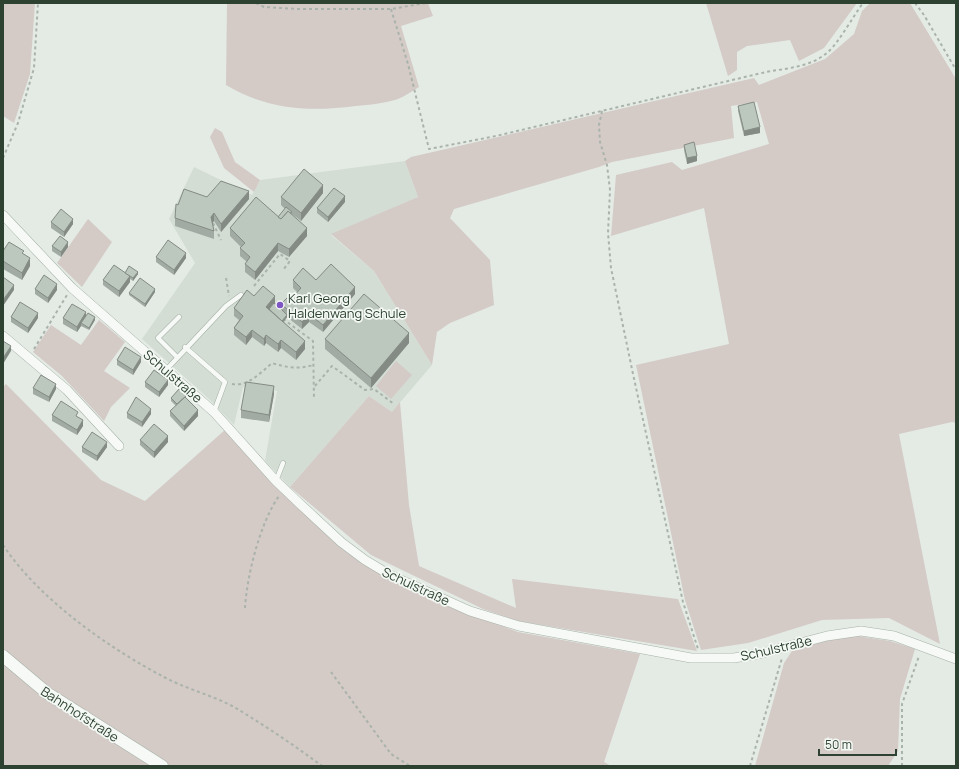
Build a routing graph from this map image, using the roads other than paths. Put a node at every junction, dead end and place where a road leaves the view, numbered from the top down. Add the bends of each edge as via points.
1 (3, 215) edge
2 (241, 295) edge
3 (178, 317) dead end
4 (3, 336) edge
5 (185, 347) junction
6 (177, 357) junction
7 (166, 370) junction
8 (214, 412) junction
9 (119, 446) dead end
10 (283, 463) dead end
11 (276, 481) junction
12 (3, 656) edge
13 (956, 659) edge
14 (162, 766) edge

1 - 7 street, Schulstraße via 72,288
2 - 5 lane
3 - 6 lane via 158,338
4 - 9 street via 67,390
5 - 6 lane
5 - 8 lane via 225,382
6 - 7 lane
7 - 8 street, Schulstraße
8 - 11 street, Schulstraße
10 - 11 lane
11 - 13 street, Schulstraße via 341,542 365,560 470,611 518,626 699,658 734,658 827,636 861,631 894,636
12 - 14 street, Bahnhofstraße via 47,693

